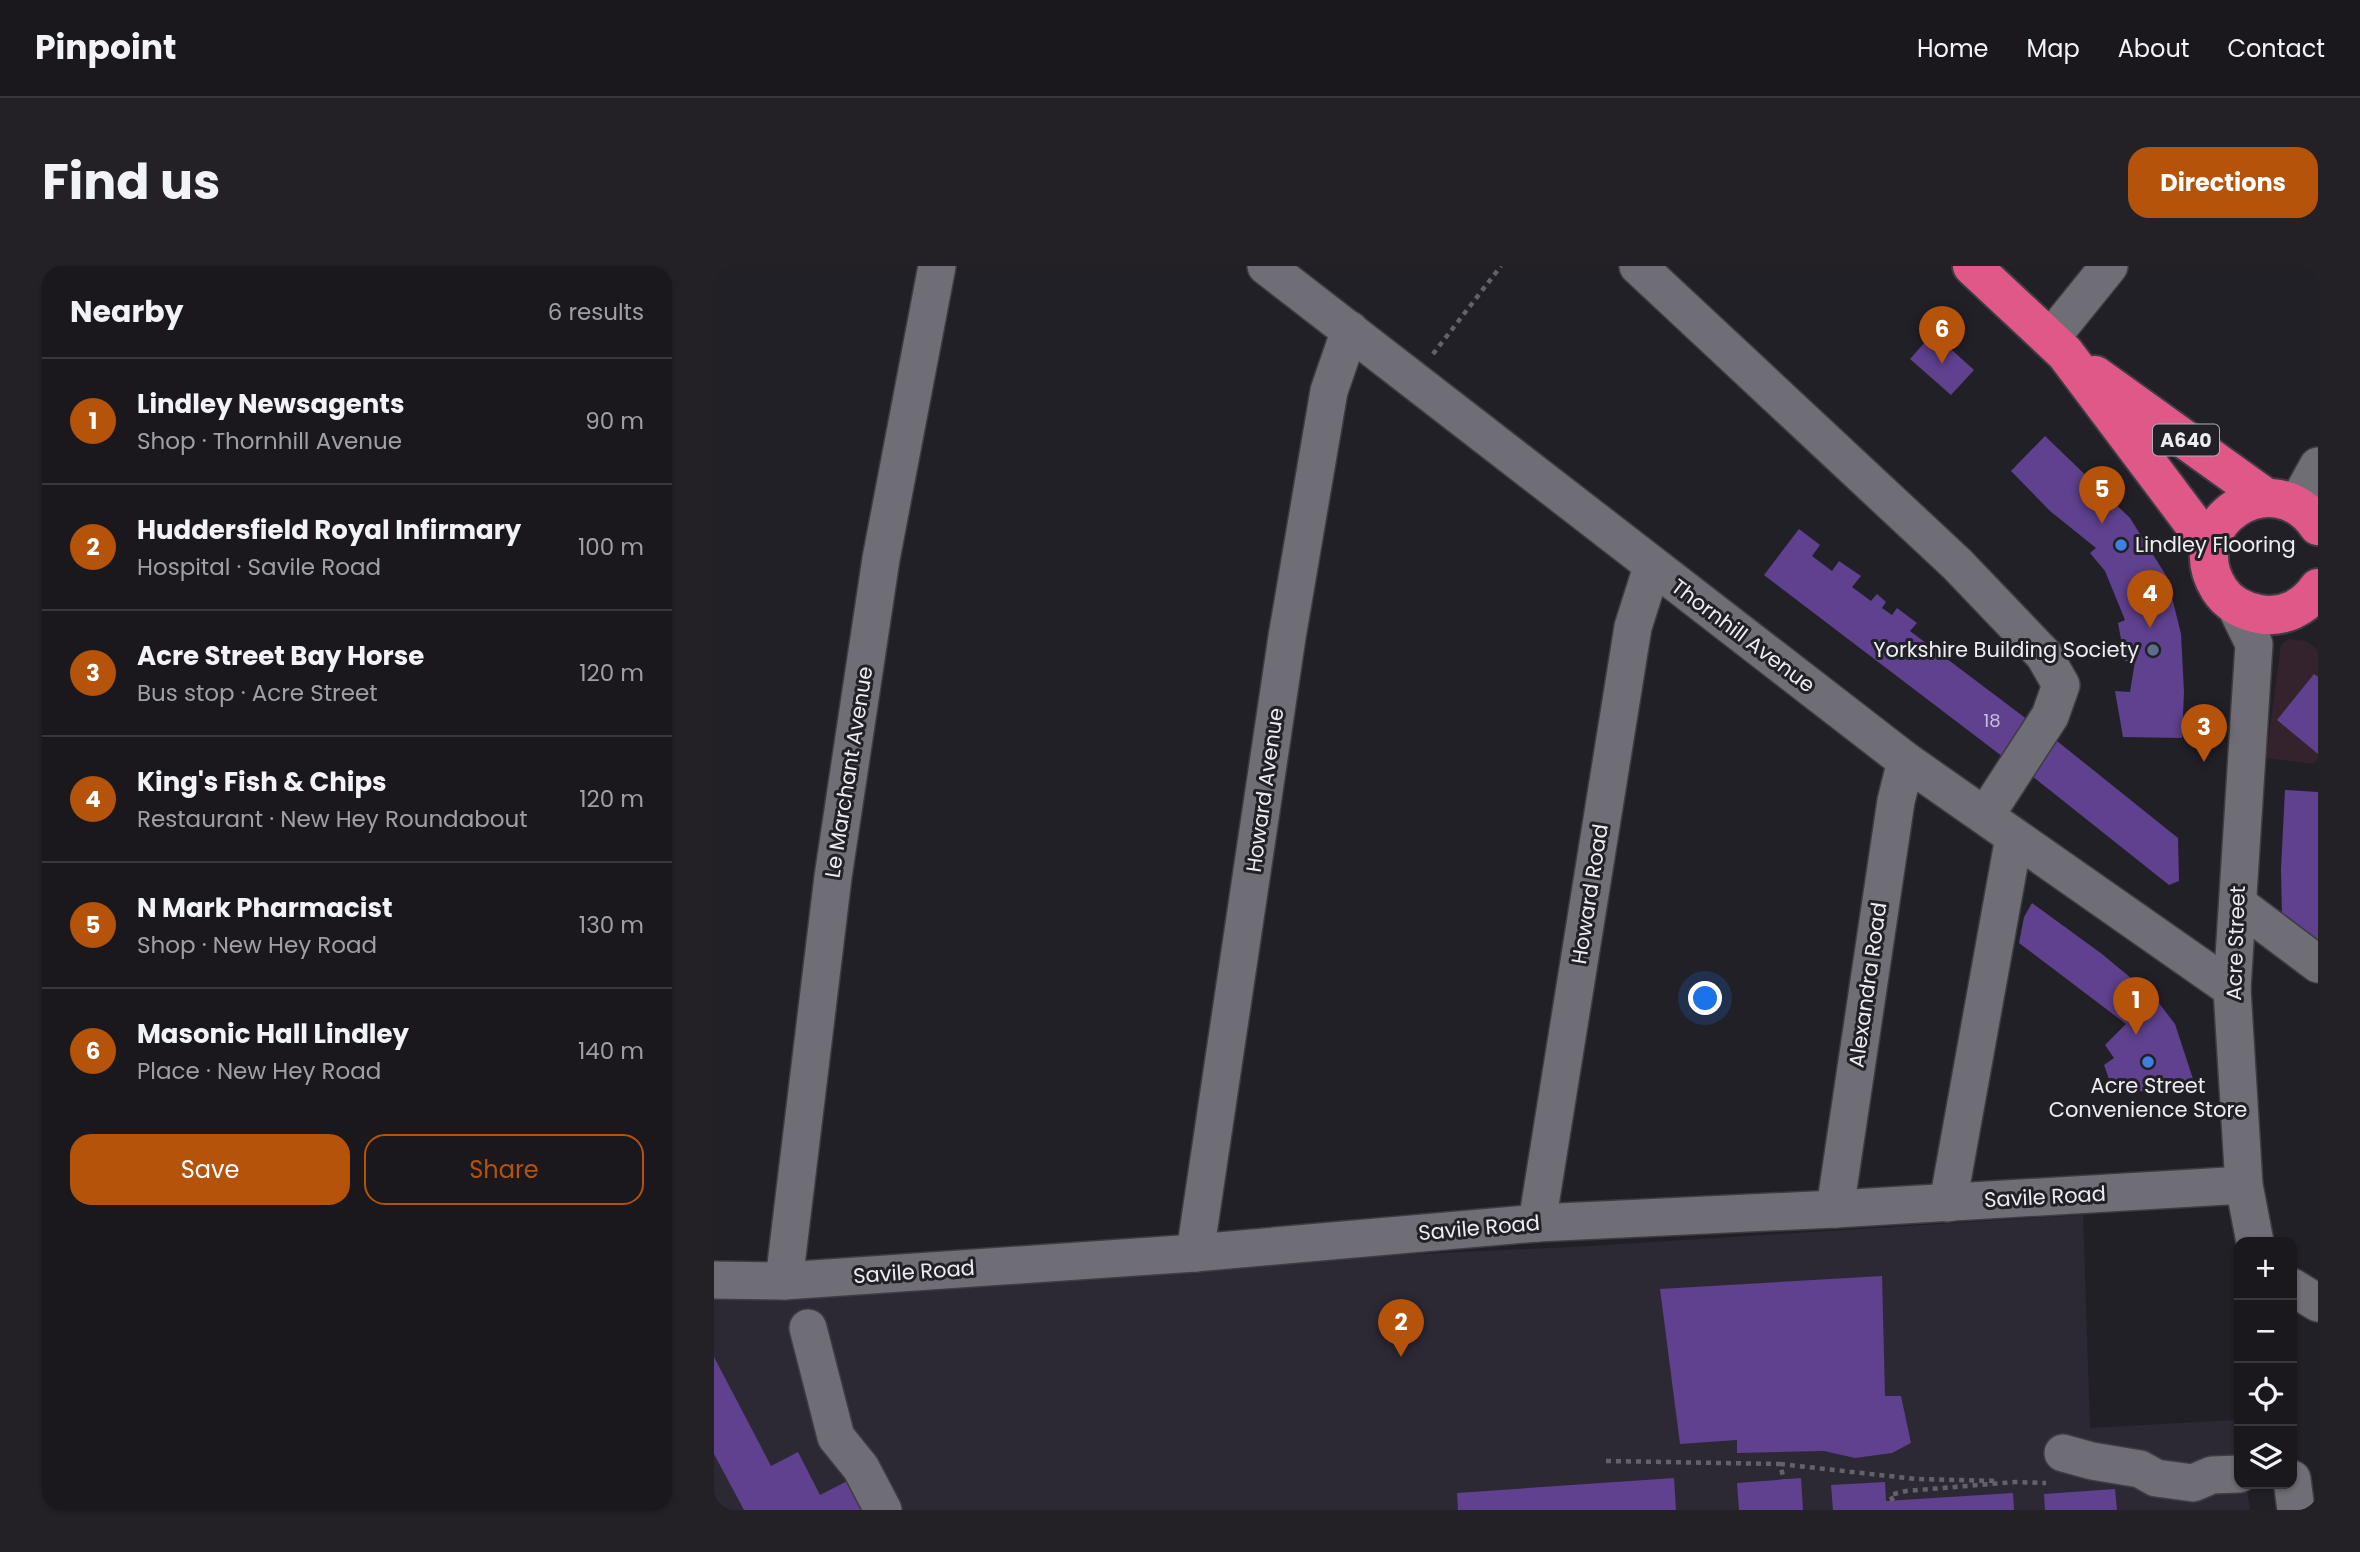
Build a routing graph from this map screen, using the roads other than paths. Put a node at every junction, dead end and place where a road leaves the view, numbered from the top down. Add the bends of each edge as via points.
1 (937, 266) edge
2 (1266, 266) edge
3 (1638, 266) edge
4 (1972, 266) edge
5 (2109, 266) edge
6 (1350, 330) junction
7 (2057, 346) junction
8 (2318, 466) edge
9 (2293, 509) edge
10 (2210, 546) junction
11 (1652, 567) junction
12 (2235, 605) junction
13 (2304, 607) edge
14 (2254, 644) junction
15 (1906, 761) junction
16 (2000, 827) junction
17 (2238, 904) junction
18 (2318, 964) edge
19 (2232, 989) junction
20 (2244, 1185) junction
21 (1948, 1203) junction
22 (1835, 1209) junction
23 (1537, 1223) junction
24 (2254, 1237) edge
25 (1195, 1253) junction
26 (714, 1280) edge
27 (784, 1281) junction
28 (2297, 1290) edge
29 (2318, 1303) edge
30 (807, 1328) dead end
31 (2057, 1468) road end
32 (2226, 1474) edge
33 (2293, 1489) edge
34 (883, 1510) edge
35 (2204, 1510) edge
36 (2296, 1510) edge

1 - 27 street, Le Marchant Avenue via 881,559 833,877
2 - 6 street, Thornhill Avenue
3 - 16 street via 1957,564 2043,656 2061,685
4 - 7 highway, A640
5 - 7 street
6 - 11 street, Thornhill Avenue
6 - 25 street, Howard Avenue via 1329,391 1292,610
7 - 9 highway, A640
7 - 10 highway, A640
8 - 9 street
9 - 10 highway via 2246,502 2229,512
10 - 12 highway via 2213,579
11 - 15 street, Thornhill Avenue
11 - 23 street, Howard Road via 1633,626
12 - 13 highway via 2264,615
12 - 14 street, Acre Street
13 - 14 street
14 - 17 street, Acre Street
15 - 16 street, Thornhill Avenue
15 - 22 street, Alexandra Road via 1896,801
16 - 19 street, Thornhill Avenue
16 - 21 street
17 - 18 street
17 - 19 street, Acre Street
19 - 20 street, Acre Street
20 - 21 street, Savile Road
20 - 24 street, Acre Street
21 - 22 street, Savile Road
22 - 23 street, Savile Road
23 - 25 street, Savile Road
25 - 27 street, Savile Road
26 - 27 street, Savile Road
28 - 29 street
30 - 34 street via 836,1437 861,1468
31 - 32 street via 2092,1461 2140,1469 2157,1460
32 - 35 street
33 - 36 street

